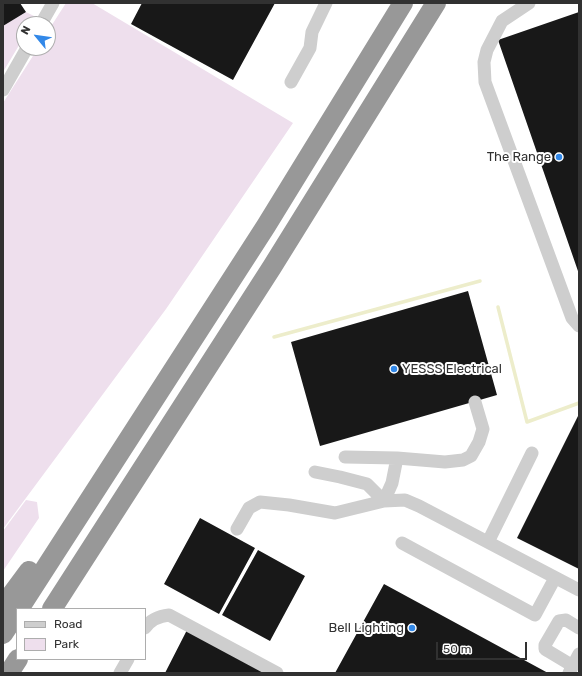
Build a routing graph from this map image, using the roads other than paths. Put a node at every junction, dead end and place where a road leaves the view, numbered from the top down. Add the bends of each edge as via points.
1 (53, 3) edge
2 (326, 3) edge
3 (403, 3) edge
4 (436, 3) edge
5 (529, 3) edge
6 (46, 16) edge
7 (23, 56) edge
8 (291, 82) dead end
9 (3, 90) edge
10 (579, 326) edge
11 (475, 402) dead end
12 (142, 420) junction
13 (532, 454) dead end
14 (345, 457) dead end
15 (397, 458) junction
16 (316, 472) dead end
17 (384, 501) junction
18 (237, 529) dead end
19 (488, 542) junction
20 (402, 543) dead end
21 (555, 578) junction
22 (579, 590) edge
23 (3, 606) edge
24 (20, 608) edge
25 (53, 608) edge
26 (16, 614) edge
27 (146, 627) edge
28 (579, 628) edge
29 (3, 634) edge
30 (579, 654) edge
31 (17, 660) edge
32 (22, 660) edge
33 (127, 660) edge
34 (571, 670) edge
35 (9, 673) edge
36 (14, 673) edge
37 (120, 673) edge
38 (277, 673) edge

1 - 6 street
2 - 8 street via 312,32 310,48
3 - 12 highway
4 - 25 highway via 284,247
5 - 10 street via 502,21 487,50 484,62 485,82 572,318
7 - 9 street
11 - 15 street via 483,429 479,442 470,456 463,460 445,462
12 - 23 highway
12 - 24 highway
13 - 19 street
14 - 15 street
15 - 17 street via 392,483
16 - 17 street via 367,484
17 - 18 street via 335,513 260,502 249,508
17 - 19 street via 405,500
19 - 21 street
20 - 21 street via 535,615
21 - 22 street
26 - 29 highway
27 - 38 street via 155,618 169,616
28 - 34 street via 566,620 559,621 545,645 548,652
30 - 34 street
31 - 35 highway
32 - 36 highway
33 - 37 street

